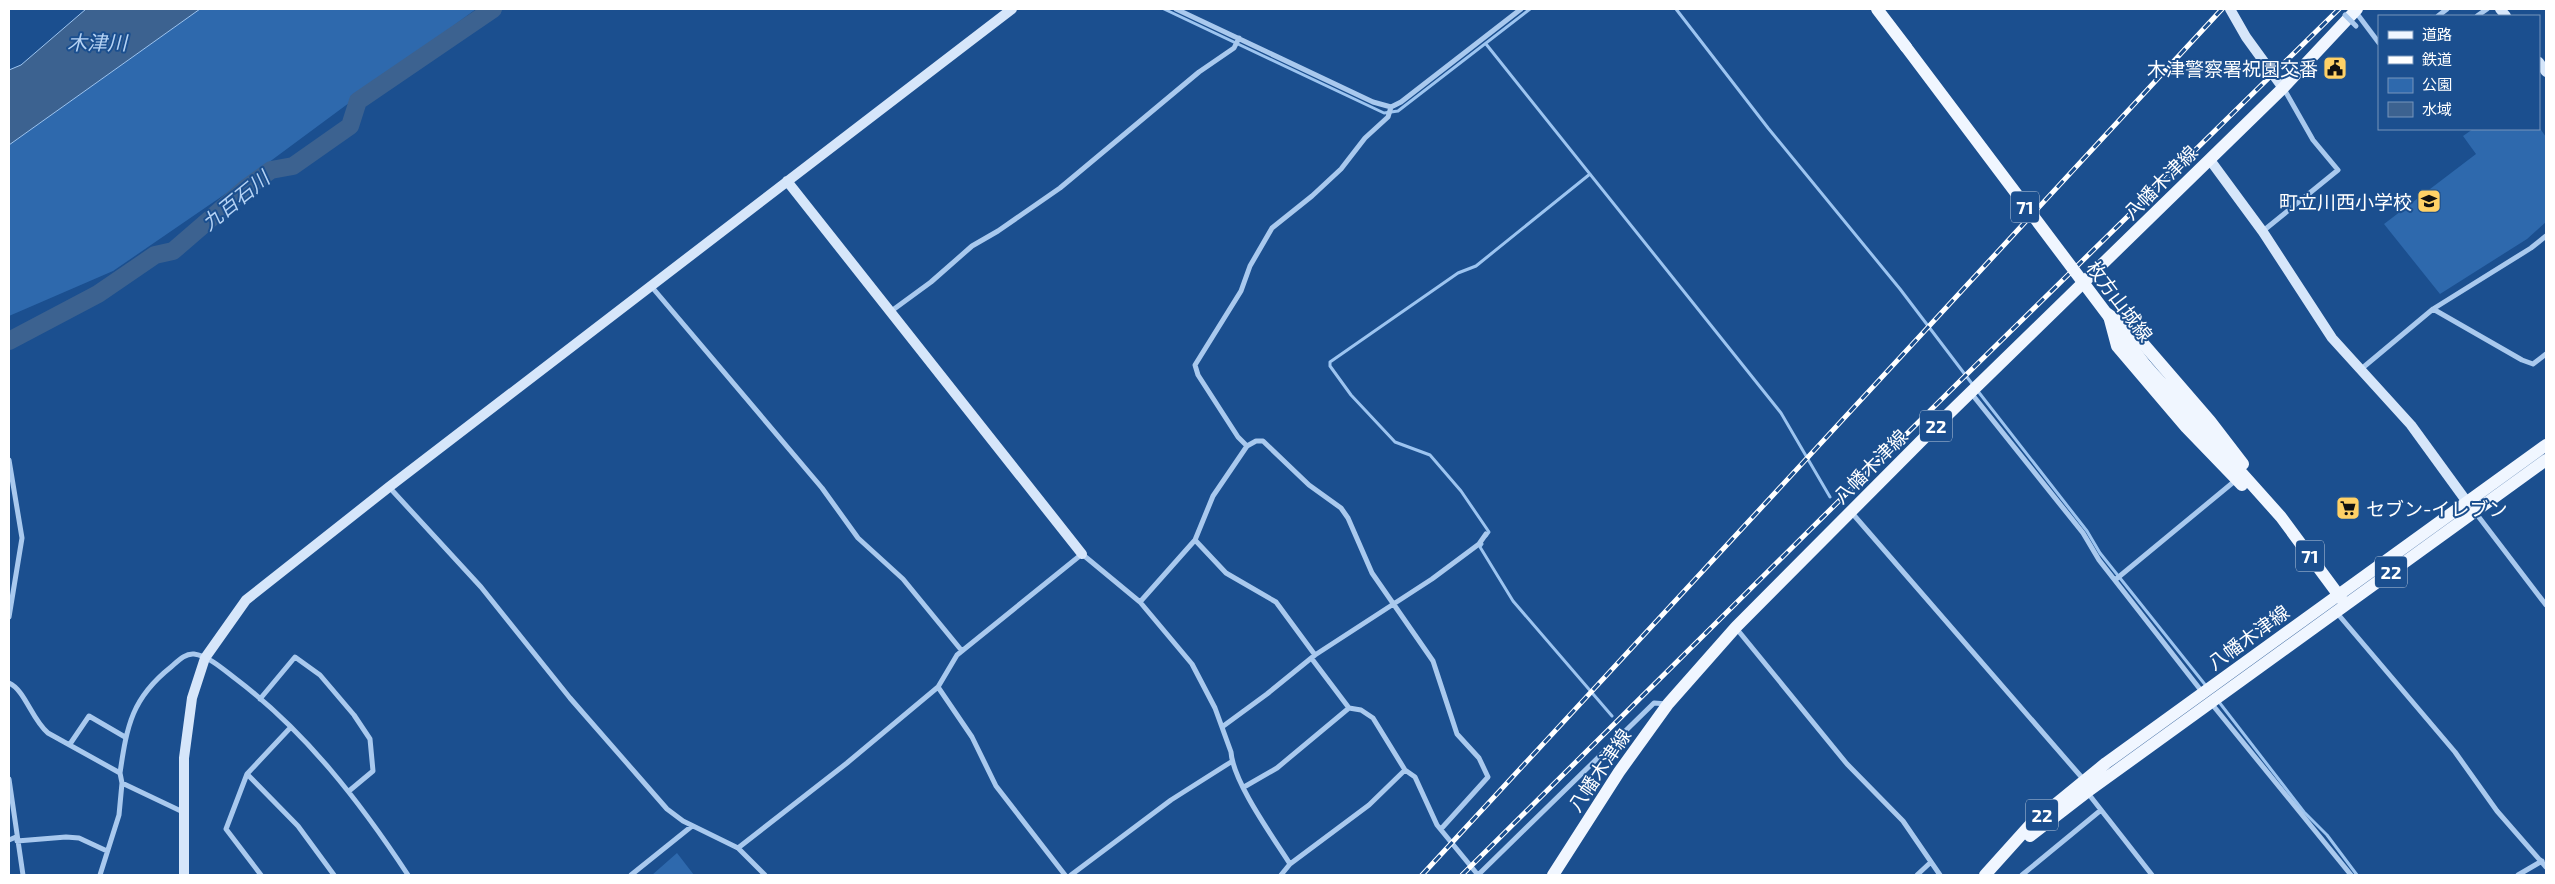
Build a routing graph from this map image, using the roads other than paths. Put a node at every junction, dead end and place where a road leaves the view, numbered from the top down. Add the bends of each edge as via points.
1 (1012, 9) edge
2 (1176, 9) edge
3 (1521, 9) edge
4 (1878, 9) edge
5 (2230, 9) edge
6 (2353, 12) edge
7 (2356, 26) dead end
8 (1239, 38) junction
9 (2378, 42) edge
10 (2283, 88) junction
11 (1391, 107) junction
12 (2210, 160) junction
13 (787, 181) junction
14 (2262, 232) junction
15 (2546, 236) edge
16 (2085, 283) junction
17 (651, 286) junction
18 (2433, 309) junction
19 (890, 312) junction
20 (2109, 314) junction
21 (2546, 354) edge
22 (2359, 370) junction
23 (1971, 393) junction
24 (2546, 445) edge
25 (1247, 446) junction
26 (9, 460) edge
27 (2546, 460) edge
28 (2237, 480) junction
29 (389, 487) junction
30 (2471, 507) junction
31 (1852, 512) junction
32 (2281, 517) junction
33 (1486, 534) dead end
34 (1194, 540) junction
35 (1082, 554) junction
36 (2115, 580) junction
37 (1140, 602) junction
38 (2337, 603) junction
39 (2546, 605) edge
40 (1393, 606) junction
41 (9, 617) edge
42 (1736, 628) junction
43 (962, 651) junction
44 (1314, 657) junction
45 (205, 658) junction
46 (9, 683) edge
47 (938, 687) junction
48 (260, 698) junction
49 (2207, 698) junction
50 (1668, 704) junction
51 (1349, 708) junction
52 (291, 727) junction
53 (1222, 727) junction
54 (125, 737) junction
55 (70, 744) junction
56 (1232, 762) junction
57 (1405, 770) junction
58 (120, 772) junction
59 (247, 774) junction
60 (9, 780) edge
61 (122, 783) junction
62 (2086, 786) junction
63 (1244, 788) junction
64 (349, 792) junction
65 (2101, 810) junction
66 (183, 812) junction
67 (692, 826) junction
68 (1441, 830) junction
69 (17, 839) junction
70 (9, 840) edge
71 (738, 848) junction
72 (108, 851) junction
73 (1931, 862) junction
74 (2542, 862) junction
75 (1290, 864) junction
76 (2546, 867) edge
77 (23, 875) edge
78 (100, 875) edge
79 (184, 875) edge
80 (261, 875) edge
81 (334, 875) edge
82 (408, 875) edge
83 (631, 875) edge
84 (765, 875) edge
85 (1065, 875) edge
86 (1071, 875) edge
87 (1281, 875) edge
88 (1478, 875) edge
89 (1553, 875) edge
90 (1917, 875) edge
91 (1940, 875) edge
92 (1985, 875) edge
93 (1992, 875) edge
94 (2022, 875) edge
95 (2152, 875) edge
96 (2352, 875) edge
97 (2518, 875) edge

1 - 13 street
2 - 8 street
3 - 11 street
4 - 32 main road, 枚方山城線 / 71, bridge via 2146,366
5 - 10 street
6 - 7 street, bridge
6 - 9 street
6 - 10 main road, 八幡木津線 / 22
8 - 11 street via 1372,102
8 - 19 street via 1234,48 1199,72 1060,188 998,232 972,246
10 - 12 main road, 八幡木津線 / 22
10 - 14 street via 2313,140 2338,170
11 - 25 street via 1388,117 1341,169 1272,228 1250,266 1241,291 1194,365 1238,437
12 - 14 street
12 - 16 main road, 八幡木津線 / 22
13 - 17 street
13 - 19 street
14 - 22 street via 2321,323
15 - 18 street
16 - 20 main road, 71
16 - 23 main road, 八幡木津線 / 22
17 - 29 street
17 - 43 street via 822,488 858,538 903,579
18 - 21 street via 2522,360 2533,364
18 - 22 street
19 - 35 street
20 - 28 main road, 71 via 2117,346 2186,427
20 - 32 main road, 71 via 2134,333 2210,421
22 - 30 street via 2411,425
23 - 31 main road, 八幡木津線 / 22
23 - 36 street via 2082,533
24 - 30 main road, 八幡木津線 / 22
25 - 34 street via 1213,496
25 - 40 street via 1263,441 1309,485 1341,508 1372,573
26 - 41 street via 22,538
27 - 30 main road, 八幡木津線 / 22
28 - 32 main road, 71
28 - 36 street
29 - 45 street via 255,592
29 - 67 street via 481,587 570,698 660,802
30 - 38 main road, 八幡木津線 / 22
30 - 39 street
31 - 42 main road, 八幡木津線 / 22
31 - 62 street
32 - 38 main road, 枚方山城線 / 71
33 - 40 street via 1479,544
34 - 37 street
34 - 44 street via 1226,573 1276,602
35 - 37 street
35 - 43 street
36 - 49 street
37 - 53 street via 1192,664 1204,683
38 - 49 main road, 八幡木津線 / 22
38 - 74 street via 2455,752 2496,811
40 - 44 street
40 - 68 street via 1433,661 1453,727 1479,758 1488,777
42 - 50 main road, 八幡木津線 / 22
42 - 73 street via 1847,764 1902,821
43 - 47 street
44 - 51 street
44 - 53 street
45 - 48 street
45 - 54 street via 187,655 149,686
45 - 66 street via 187,726
46 - 55 street via 18,690 39,726
47 - 71 street
47 - 85 street via 972,737 996,786
48 - 52 street
48 - 64 street via 295,657 320,675 370,739 373,771
49 - 62 main road, 八幡木津線 / 22
49 - 96 street
50 - 88 street via 1654,703
50 - 89 main road, 八幡木津線 / 22 via 1619,772
51 - 57 street via 1361,710 1373,718
51 - 63 street via 1277,768
52 - 59 street
52 - 64 street
53 - 56 street
54 - 55 street via 89,716
54 - 58 street
55 - 58 street
56 - 63 street
56 - 86 street via 1171,800
57 - 68 street via 1415,777
57 - 75 street via 1369,805
58 - 61 street
59 - 80 street via 226,829
59 - 81 street via 298,826
60 - 69 street
61 - 66 street
61 - 72 street via 119,815
62 - 65 street
62 - 92 main road, 八幡木津線 / 22 via 2015,840
62 - 93 main road, 八幡木津線 / 22
63 - 75 street
64 - 82 street
65 - 94 street
65 - 95 street
66 - 79 street
67 - 71 street
67 - 83 street
68 - 88 street
69 - 70 street
69 - 72 street via 78,838
69 - 77 street
71 - 84 street
72 - 78 street
73 - 90 street
73 - 91 street
74 - 76 street
74 - 97 street
75 - 87 street

